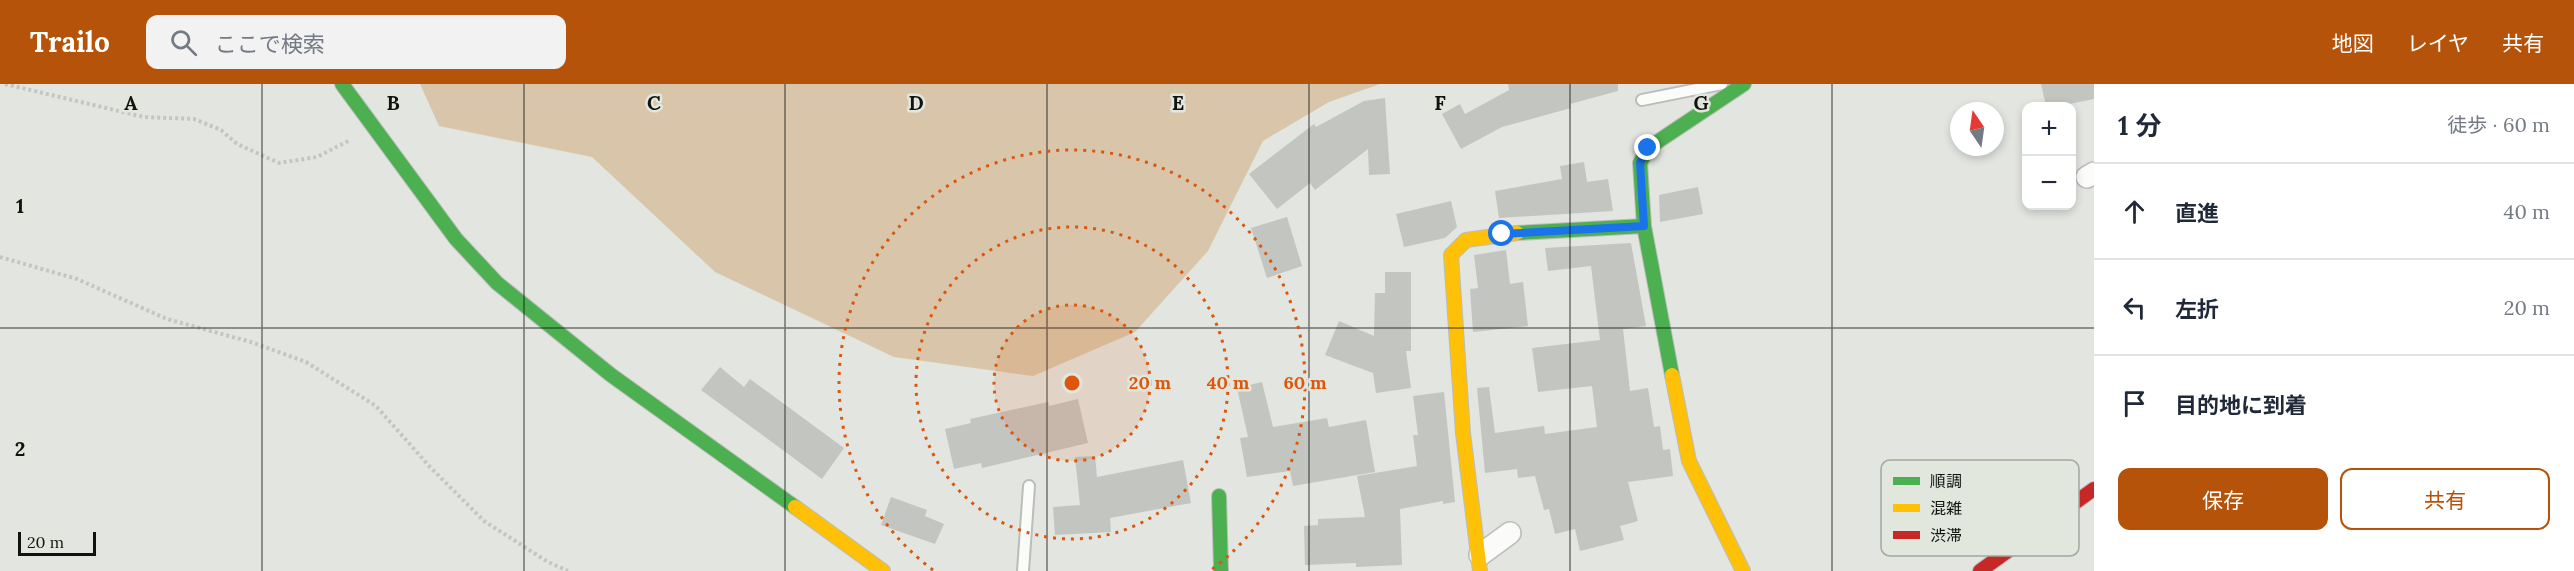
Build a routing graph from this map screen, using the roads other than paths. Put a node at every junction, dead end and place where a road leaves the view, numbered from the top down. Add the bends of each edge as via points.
1 (342, 84) edge
2 (1722, 84) edge
3 (1744, 84) edge
4 (1642, 100) dead end
5 (1644, 226) junction
6 (1029, 486) dead end
7 (2094, 489) edge
8 (1218, 496) dead end
9 (2079, 500) edge
10 (1510, 533) dead end
11 (2001, 556) edge
12 (1480, 563) edge
13 (883, 571) edge
14 (1023, 571) edge
15 (1221, 571) edge
16 (1743, 571) edge
17 (1980, 571) edge

1 - 13 street via 456,239 497,283 611,375
2 - 4 lane
3 - 5 street via 1648,148 1640,163
5 - 12 street via 1502,234 1466,240 1451,255 1463,432
5 - 16 street via 1689,461
6 - 14 lane
7 - 9 street
8 - 15 street
10 - 12 street
11 - 17 street

